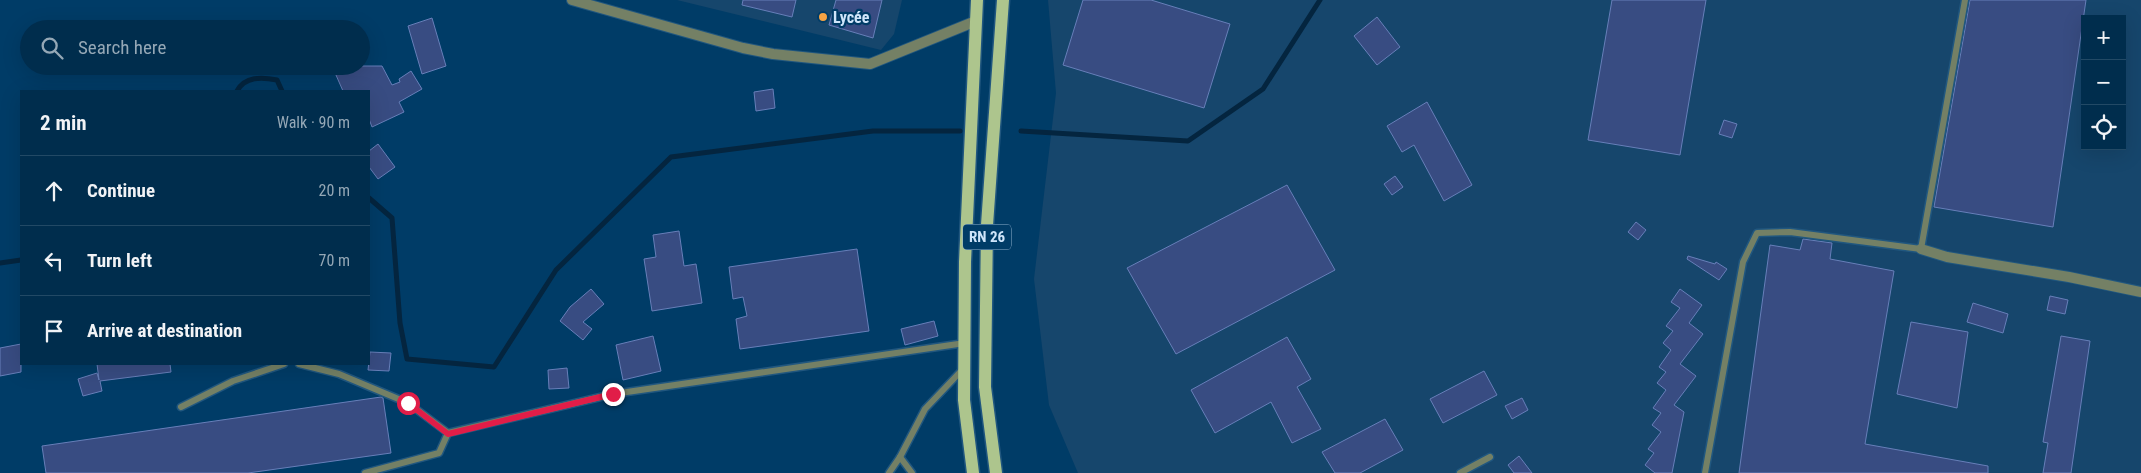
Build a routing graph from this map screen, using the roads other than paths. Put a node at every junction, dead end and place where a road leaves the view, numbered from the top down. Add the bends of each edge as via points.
1 (572, 0) edge
2 (978, 0) edge
3 (1002, 0) edge
4 (1965, 0) edge
5 (976, 21) junction
6 (1921, 249) junction
7 (2141, 292) edge
8 (965, 344) junction
9 (281, 365) edge
10 (302, 365) edge
11 (964, 368) junction
12 (181, 407) dead end
13 (448, 434) junction
14 (900, 457) junction
15 (1490, 457) dead end
16 (365, 473) edge
17 (889, 473) edge
18 (912, 473) edge
19 (973, 473) edge
20 (996, 473) edge
21 (1460, 473) edge
22 (1705, 473) edge

1 - 5 street via 743,48 870,64
2 - 5 main road, RN 26
3 - 20 main road, RN 26 via 987,224 985,387
4 - 6 lane
5 - 8 main road, RN 26 via 965,262
6 - 7 street via 1947,257
6 - 22 lane via 1790,232 1756,233 1743,262
8 - 11 main road, RN 26
8 - 13 lane via 613,394
9 - 12 lane via 233,381
10 - 13 lane via 339,374 408,403
11 - 14 lane via 926,409
11 - 19 main road, RN 26 via 964,400
13 - 16 lane via 439,453
14 - 17 lane
14 - 18 lane
15 - 21 lane

